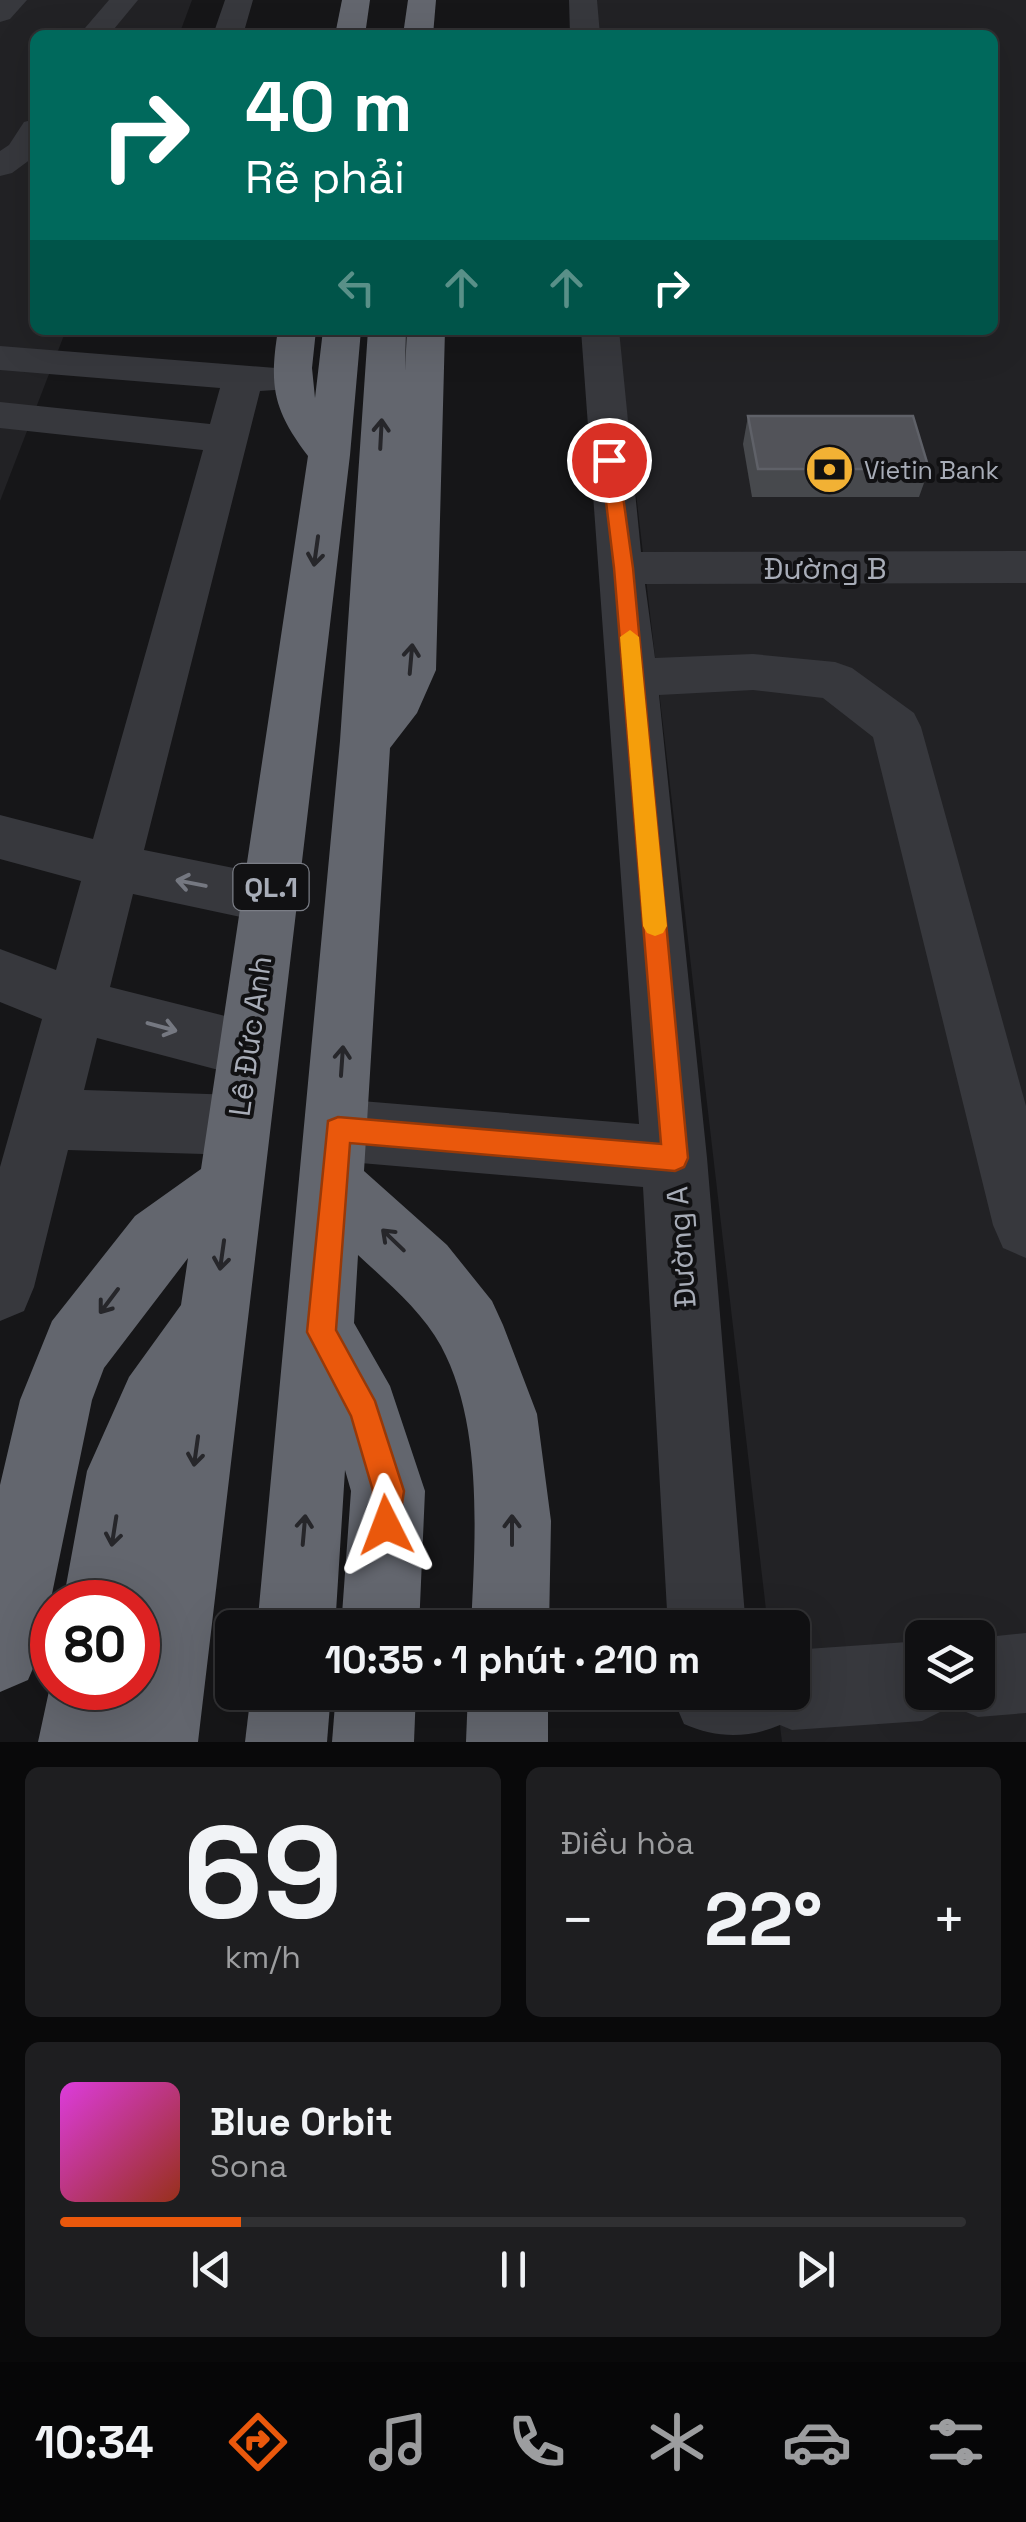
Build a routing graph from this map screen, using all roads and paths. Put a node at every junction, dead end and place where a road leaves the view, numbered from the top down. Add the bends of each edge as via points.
1 (13, 0) edge
2 (124, 0) edge
3 (240, 0) edge
4 (356, 0) edge
5 (422, 0) edge
6 (583, 0) edge
7 (0, 13) edge
8 (98, 30) edge
9 (230, 30) edge
10 (351, 30) edge
11 (419, 30) edge
12 (585, 30) edge
13 (295, 335) edge
14 (341, 335) edge
15 (386, 335) edge
16 (426, 335) edge
17 (600, 335) edge
18 (125, 349) edge
19 (4, 367) edge
20 (266, 379) junction
21 (0, 415) edge
22 (227, 440) junction
23 (329, 454) junction
24 (1026, 567) edge
25 (624, 568) junction
26 (633, 678) junction
27 (365, 741) junction
28 (0, 838) edge
29 (112, 867) junction
30 (269, 899) junction
31 (0, 975) edge
32 (76, 1005) junction
33 (249, 1050) junction
34 (45, 1119) junction
35 (234, 1156) junction
36 (335, 1158) junction
37 (675, 1158) junction
38 (1026, 1225) edge
39 (0, 1288) edge
40 (213, 1320) junction
41 (322, 1332) junction
42 (106, 1580) edge
43 (298, 1610) edge
44 (381, 1610) edge
45 (511, 1610) edge
46 (715, 1610) edge
47 (0, 1652) edge
48 (1026, 1673) edge
49 (995, 1676) edge
50 (905, 1682) edge
51 (810, 1689) edge
52 (84, 1710) edge
53 (289, 1710) edge
54 (375, 1710) edge
55 (508, 1710) edge
56 (79, 1742) edge
57 (157, 1742) edge
58 (286, 1742) edge
59 (373, 1742) edge
60 (507, 1742) edge

1 - 7 street
2 - 8 street
3 - 9 street
4 - 10 highway
5 - 11 highway
6 - 12 street
13 - 20 highway
14 - 20 highway
14 - 23 highway, Lê Đức Anh / QL.1
27 -> 15 highway, QL.1
27 -> 16 highway via 405,693 412,670
17 - 25 street, Đường A via 604,425
18 - 19 street
18 - 20 street
20 - 22 street
20 - 23 highway
21 - 22 street
22 - 29 street
23 -> 30 highway, Lê Đức Anh / QL.1
24 - 25 street, Đường B
25 - 26 street, Đường A
26 - 37 street, Đường A
26 - 38 street via 753,672 836,682 896,727
36 -> 27 highway, QL.1
28 - 29 street
30 -> 29 street
29 - 32 street
30 - 33 highway, Lê Đức Anh / QL.1
31 - 32 street
32 -> 33 street
32 - 34 street
33 - 35 highway, Lê Đức Anh / QL.1
34 - 35 street
34 - 39 street
35 -> 40 highway, Lê Đức Anh / QL.1
35 -> 47 highway via 158,1239 77,1346 56,1400
36 - 37 street
36 - 41 highway, QL.1
45 -> 36 highway via 513,1522 501,1414 468,1325
37 - 46 street, Đường A
40 -> 42 highway, Lê Đức Anh / QL.1 via 154,1402 124,1470
40 -> 57 highway, Lê Đức Anh / QL.1
43 -> 41 highway, QL.1
41 - 44 highway via 365,1411 388,1491
48 - 49 street
50 - 51 street
52 - 56 highway
53 - 58 highway
54 - 59 highway
55 - 60 highway

